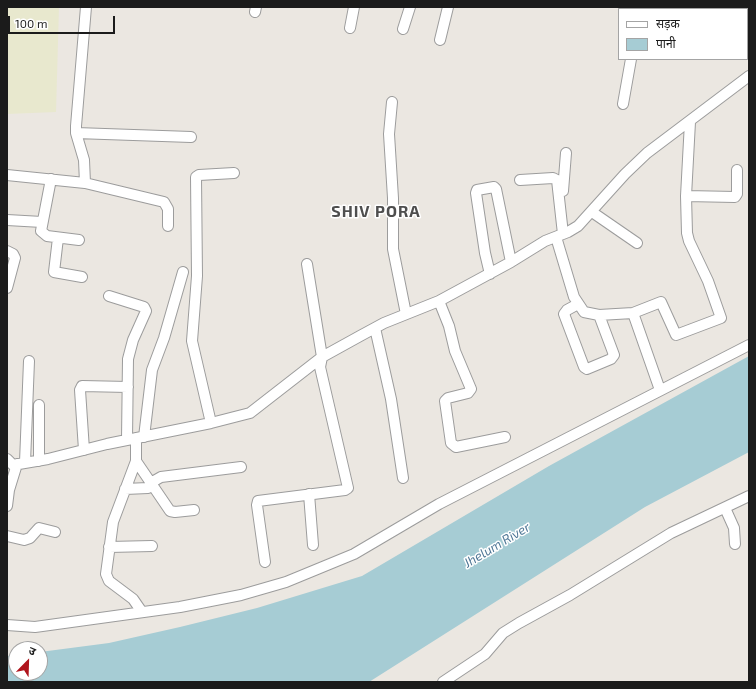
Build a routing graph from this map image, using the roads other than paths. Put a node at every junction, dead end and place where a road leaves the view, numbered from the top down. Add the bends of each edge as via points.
1 (86, 7) edge
2 (354, 7) edge
3 (410, 7) edge
4 (448, 7) edge
5 (350, 28) dead end
6 (404, 29) dead end
7 (440, 40) dead end
8 (631, 60) edge
9 (749, 76) edge
10 (392, 102) dead end
11 (623, 104) dead end
12 (690, 122) junction
13 (76, 133) junction
14 (191, 137) dead end
15 (566, 153) dead end
16 (737, 170) dead end
17 (234, 173) dead end
18 (7, 175) edge
19 (51, 179) junction
20 (520, 180) dead end
21 (85, 183) junction
22 (686, 196) junction
23 (592, 212) junction
24 (7, 220) edge
25 (42, 222) junction
26 (168, 226) dead end
27 (562, 235) junction
28 (58, 238) junction
29 (79, 240) dead end
30 (637, 243) dead end
31 (7, 251) edge
32 (511, 262) junction
33 (308, 264) dead end
34 (183, 272) dead end
35 (490, 274) junction
36 (82, 277) dead end
37 (7, 288) edge
38 (109, 296) dead end
39 (439, 301) junction
40 (578, 304) junction
41 (633, 313) junction
42 (406, 314) junction
43 (599, 315) junction
44 (375, 328) junction
45 (749, 345) edge
46 (322, 357) junction
47 (29, 361) dead end
48 (128, 387) junction
49 (660, 390) junction
50 (39, 405) dead end
51 (211, 423) junction
52 (505, 437) dead end
53 (136, 438) junction
54 (84, 450) junction
55 (7, 459) edge
56 (39, 461) junction
57 (136, 461) junction
58 (21, 463) junction
59 (242, 468) dead end
60 (403, 478) dead end
61 (152, 483) junction
62 (125, 489) junction
63 (309, 494) junction
64 (749, 496) edge
65 (7, 498) edge
66 (7, 506) edge
67 (724, 508) junction
68 (194, 510) dead end
69 (55, 532) dead end
70 (7, 536) edge
71 (313, 544) dead end
72 (735, 544) dead end
73 (152, 546) dead end
74 (109, 547) junction
75 (265, 562) dead end
76 (142, 612) junction
77 (7, 625) edge
78 (443, 682) edge

1 - 13 street
2 - 5 street
3 - 6 street
4 - 7 street
8 - 11 street
9 - 12 street
10 - 42 street via 389,134 393,249
12 - 22 street
12 - 23 street via 674,131 624,174
13 - 14 street
13 - 21 street via 84,160
15 - 27 street
16 - 22 street via 735,197
17 - 51 street via 196,177 197,276 192,341
18 - 19 street
19 - 21 street
19 - 25 street
20 - 27 street via 557,180
21 - 26 street via 164,202 168,209
22 - 41 street via 689,240 708,281 721,318 676,335 662,302
23 - 27 street via 578,226
23 - 30 street
24 - 25 street
25 - 28 street via 43,234
27 - 32 street via 545,241
27 - 40 street via 574,296
28 - 29 street
28 - 36 street via 54,272
31 - 37 street via 15,258
32 - 35 street
32 - 35 street via 496,189 494,187 477,190 481,230
33 - 46 street
34 - 53 street via 152,370
35 - 39 street
38 - 48 street via 146,309 130,350
39 - 42 street
39 - 52 street via 455,351 471,389 468,393 445,401 451,443 456,447
40 - 43 street via 584,312
40 - 43 street via 564,314 587,369 611,359 614,355
41 - 43 street
41 - 49 street
42 - 44 street
44 - 46 street
44 - 60 street via 391,399
45 - 49 street
46 - 51 street via 250,412
46 - 63 street via 320,367 348,488
47 - 58 street
48 - 53 street
48 - 54 street via 82,386 80,390
49 - 76 street via 439,504 354,554 286,582 241,595 180,608
50 - 56 street
51 - 53 street
53 - 54 street
53 - 57 street
54 - 56 street
55 - 58 street via 11,464
56 - 58 street
57 - 61 street
57 - 62 street
58 - 65 street
59 - 61 street via 161,477
61 - 62 street via 144,489
61 - 68 street via 172,512
62 - 74 street via 113,522
63 - 71 street
63 - 75 street via 258,501
64 - 67 street
65 - 66 street
67 - 72 street via 734,528
67 - 78 street via 671,533 519,623 503,634 485,654
69 - 70 street via 39,528 33,537 24,540
73 - 74 street
74 - 76 street via 106,578 133,599
76 - 77 street via 35,626

